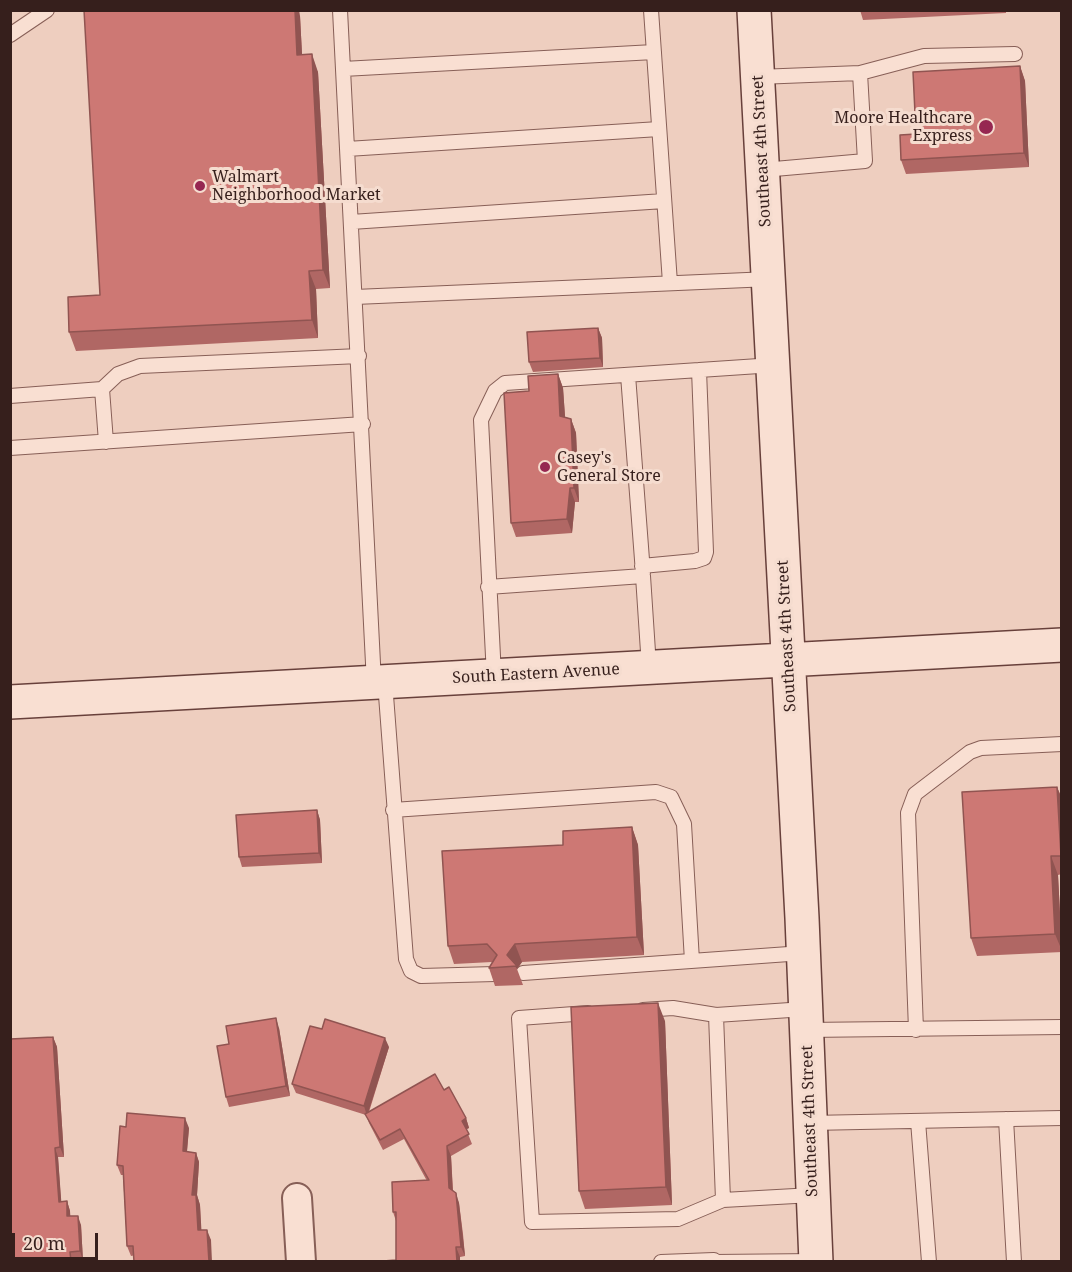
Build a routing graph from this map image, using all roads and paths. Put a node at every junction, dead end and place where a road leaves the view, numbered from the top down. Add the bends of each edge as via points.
1 (47, 10) edge
2 (340, 10) edge
3 (651, 10) edge
4 (754, 10) edge
5 (10, 34) edge
6 (654, 52) junction
7 (1014, 54) dead end
8 (343, 69) junction
9 (860, 73) junction
10 (758, 77) junction
11 (659, 129) junction
12 (347, 148) junction
13 (763, 170) junction
14 (664, 201) junction
15 (351, 222) junction
16 (770, 279) junction
17 (670, 283) junction
18 (355, 297) junction
19 (359, 356) junction
20 (774, 365) junction
21 (699, 370) junction
22 (628, 375) junction
23 (102, 389) junction
24 (10, 396) edge
25 (363, 424) junction
26 (106, 442) junction
27 (10, 448) edge
28 (643, 571) junction
29 (488, 586) junction
30 (1062, 645) edge
31 (788, 660) junction
32 (649, 668) junction
33 (494, 676) junction
34 (380, 682) junction
35 (10, 702) edge
36 (1062, 744) edge
37 (393, 810) junction
38 (803, 953) junction
39 (692, 961) junction
40 (523, 973) dead end
41 (495, 975) edge
42 (626, 1011) edge
43 (602, 1012) edge
44 (716, 1015) junction
45 (806, 1020) junction
46 (1062, 1027) edge
47 (916, 1030) junction
48 (1062, 1118) edge
49 (1006, 1119) junction
50 (918, 1120) junction
51 (810, 1123) junction
52 (813, 1195) junction
53 (297, 1198) dead end
54 (723, 1200) junction
55 (714, 1261) edge
56 (816, 1261) edge
57 (301, 1262) edge
58 (661, 1262) edge
59 (929, 1262) edge
60 (1014, 1262) edge

1 - 5 lane
2 - 8 lane
3 - 6 lane
4 - 10 main road, Southeast 4th Street
6 - 8 lane
6 - 11 lane
7 - 9 lane via 924,56
8 - 12 lane
9 - 10 lane
9 - 13 lane via 865,161
10 - 13 main road, Southeast 4th Street
11 - 12 lane
11 - 14 lane
12 - 15 lane
13 - 16 main road, Southeast 4th Street
14 - 15 lane
14 - 17 lane
15 - 18 lane
16 - 17 lane
16 - 20 main road, Southeast 4th Street
17 - 18 lane
18 - 19 lane
19 - 23 lane via 140,366 118,374
19 - 25 lane
20 - 21 lane
20 - 31 main road, Southeast 4th Street
21 - 22 lane
21 - 28 lane via 706,552 704,558 695,561
22 - 28 lane
22 - 29 lane via 505,383 495,391 481,420
23 - 24 lane
23 - 26 lane
25 - 26 lane
25 - 34 lane
26 - 27 lane
28 - 29 lane
28 - 32 lane
29 - 33 lane
30 - 31 main road, South Eastern Avenue
31 - 32 main road, South Eastern Avenue
31 - 38 main road, Southeast 4th Street
32 - 33 main road, South Eastern Avenue
33 - 34 main road, South Eastern Avenue
34 - 35 main road, South Eastern Avenue
34 - 37 lane
36 - 47 lane via 981,748 915,794 908,813
37 - 39 lane via 656,792 671,797 684,824
37 - 41 lane via 406,959 411,971 421,976
38 - 39 lane
38 - 45 main road, Southeast 4th Street
39 - 40 lane
42 - 44 lane via 673,1008
43 - 54 lane via 519,1018 532,1222 678,1219
44 - 45 lane
44 - 54 lane
45 - 47 lane
45 - 51 main road, Southeast 4th Street
46 - 47 lane
48 - 49 lane
49 - 50 lane
49 - 60 lane
50 - 51 lane
50 - 59 lane
51 - 52 main road, Southeast 4th Street
52 - 54 lane
52 - 56 main road, Southeast 4th Street
53 - 57 street
55 - 56 lane
55 - 58 lane

